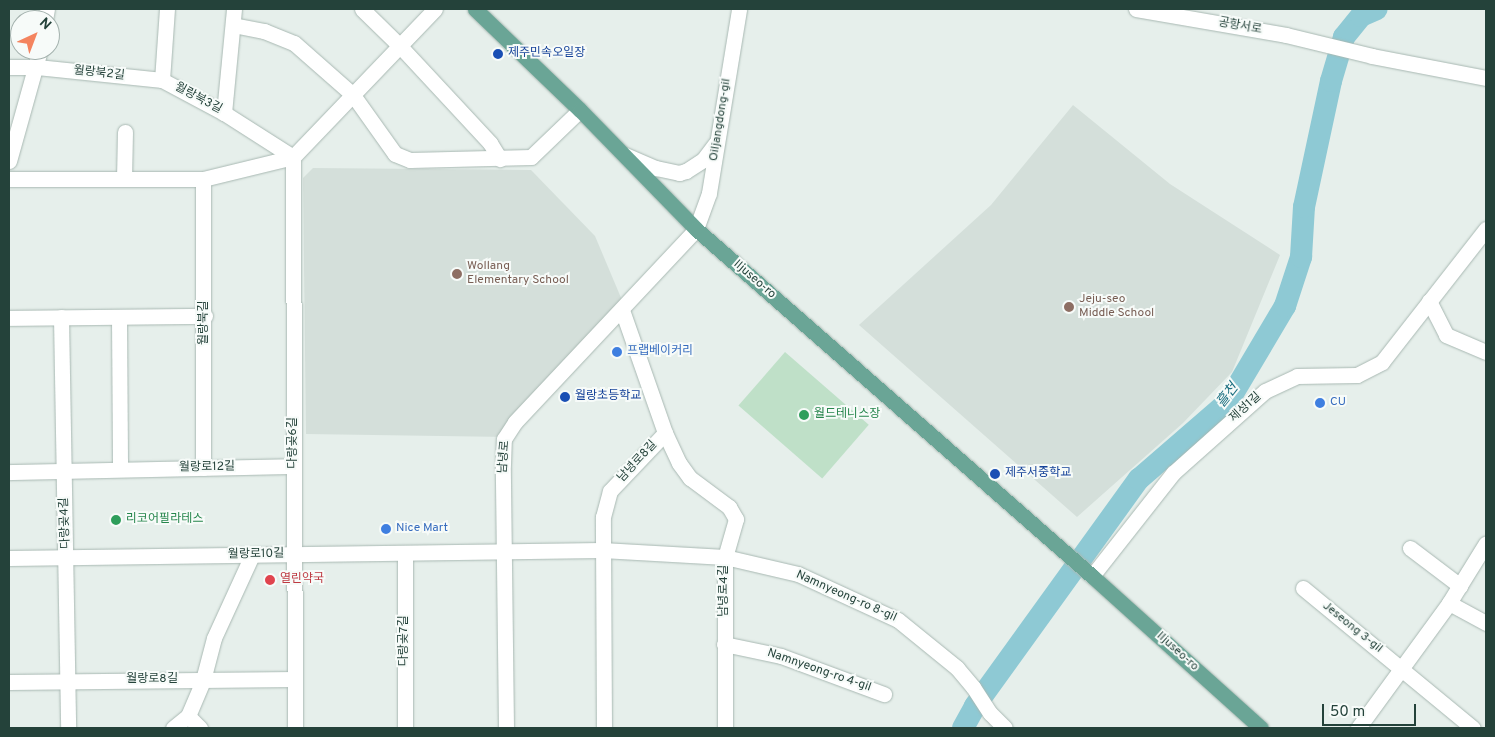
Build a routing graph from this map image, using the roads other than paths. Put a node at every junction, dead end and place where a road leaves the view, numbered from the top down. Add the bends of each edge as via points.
1 (167, 9) edge
2 (234, 9) edge
3 (362, 9) edge
4 (435, 9) edge
5 (475, 9) edge
6 (740, 9) edge
7 (1136, 9) edge
8 (233, 25) junction
9 (399, 45) junction
10 (38, 60) edge
11 (9, 67) edge
12 (37, 67) junction
13 (1486, 78) edge
14 (162, 80) junction
15 (353, 95) junction
16 (580, 110) junction
17 (224, 113) junction
18 (125, 132) dead end
19 (717, 142) junction
20 (622, 153) junction
21 (294, 157) junction
22 (500, 159) junction
23 (9, 161) edge
24 (203, 178) junction
25 (9, 179) edge
26 (124, 179) junction
27 (696, 229) junction
28 (1486, 229) edge
29 (1429, 301) junction
30 (622, 310) junction
31 (205, 316) junction
32 (61, 317) junction
33 (119, 317) junction
34 (9, 318) edge
35 (1486, 352) edge
36 (665, 433) junction
37 (294, 466) junction
38 (204, 468) junction
39 (120, 470) junction
40 (64, 471) junction
41 (9, 472) edge
42 (1486, 543) edge
43 (1410, 548) dead end
44 (602, 550) junction
45 (503, 552) junction
46 (405, 553) junction
47 (295, 554) junction
48 (252, 555) junction
49 (66, 557) junction
50 (725, 557) junction
51 (9, 558) edge
52 (1092, 576) junction
53 (1460, 586) junction
54 (1303, 588) dead end
55 (1449, 603) junction
56 (1486, 623) edge
57 (724, 644) junction
58 (1401, 669) junction
59 (295, 679) junction
60 (203, 680) junction
61 (66, 681) junction
62 (9, 682) edge
63 (884, 694) dead end
64 (188, 716) junction
65 (68, 728) edge
66 (173, 728) edge
67 (200, 728) edge
68 (295, 728) edge
69 (405, 728) edge
70 (506, 728) edge
71 (604, 728) edge
72 (725, 728) edge
73 (1005, 728) edge
74 (1261, 728) edge
75 (1358, 728) edge
76 (1473, 728) edge

1 - 14 street, 월랑북3길
2 - 8 street
3 - 9 street
4 - 9 street
5 - 16 main road, Iljuseo-ro
6 - 19 street, Oiljangdong-gil
7 - 13 street, 공항서로 via 1290,36
8 - 15 street via 264,31 294,43
8 - 17 street
9 - 15 street
9 - 22 street via 490,143
10 - 12 street
11 - 12 street, 월랑북2길
12 - 14 street, 월랑북2길
12 - 23 street
14 - 17 street, 월랑북3길
15 - 21 street
15 - 22 street via 395,154 410,160
16 - 20 main road, Iljuseo-ro
16 - 22 street via 530,157
17 - 21 street, 월랑북3길
18 - 26 street
19 - 20 street via 703,160 679,173 656,168
19 - 27 street, Oiljangdong-gil via 709,193
20 - 27 main road, Iljuseo-ro
21 - 24 street
21 - 37 street, 다랑곶6길
24 - 26 street
24 - 31 street, 월랑북길
25 - 26 street
27 - 30 street, 남녕로
27 - 52 main road, Iljuseo-ro
28 - 29 street, 제성1길
29 - 35 street via 1446,336
29 - 52 street, 제성1길 via 1382,362 1357,375 1297,376 1265,391 1174,473
30 - 36 street, 남녕로4길
30 - 45 street, 남녕로 via 508,432 503,450
31 - 33 street
31 - 38 street, 월랑북길
32 - 33 street
32 - 34 street
32 - 40 street, 다랑곶4길
33 - 39 street
36 - 44 street, 남녕로8길 via 610,491 603,517
36 - 50 street, 남녕로4길 via 690,478 729,507 736,519
37 - 38 street, 월랑로12길
37 - 47 street, 다랑곶6길
38 - 39 street, 월랑로12길
39 - 40 street, 월랑로12길
40 - 41 street, 월랑로12길
40 - 49 street, 다랑곶4길
42 - 53 street
43 - 53 street
44 - 45 street
44 - 50 street
44 - 71 street, 남녕로8길
45 - 46 street, 월랑로10길
45 - 70 street, 남녕로
46 - 47 street, 월랑로10길
46 - 69 street, 다랑곶7길
47 - 48 street, 월랑로10길
47 - 59 street, 다랑곶6길
48 - 49 street, 월랑로10길
48 - 60 street via 214,638
49 - 51 street, 월랑로10길
49 - 61 street, 다랑곶4길
50 - 57 street, 남녕로4길
50 - 73 street, Namnyeong-ro 8-gil via 798,574 898,620 957,668
52 - 74 main road, Iljuseo-ro
53 - 55 street
54 - 58 street, Jeseong 3-gil
55 - 56 street
55 - 58 street
57 - 63 street, Namnyeong-ro 4-gil via 781,656
57 - 72 street, 남녕로4길
58 - 75 street
58 - 76 street, Jeseong 3-gil
59 - 60 street, 월랑로8길
59 - 68 street, 다랑곶6길
60 - 61 street, 월랑로8길
60 - 64 street
61 - 62 street, 월랑로8길
61 - 65 street, 다랑곶4길
64 - 66 street
64 - 67 street

